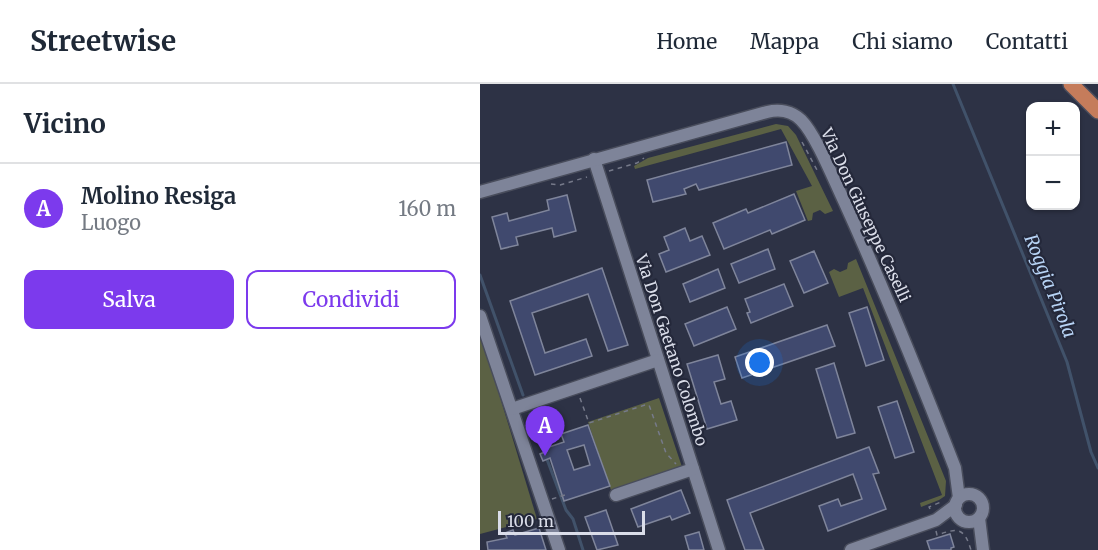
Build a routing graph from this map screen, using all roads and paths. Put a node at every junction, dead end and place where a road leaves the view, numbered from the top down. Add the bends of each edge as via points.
1 (1071, 84) edge
2 (1098, 111) edge
3 (799, 135) dead end
4 (647, 156) dead end
5 (594, 159) junction
6 (598, 174) junction
7 (821, 178) dead end
8 (548, 184) dead end
9 (480, 192) edge
10 (480, 316) edge
11 (658, 360) junction
12 (576, 387) junction
13 (512, 409) junction
14 (955, 468) junction
15 (688, 471) junction
16 (568, 494) dead end
17 (616, 495) dead end
18 (976, 495) junction
19 (557, 497) dead end
20 (953, 501) junction
21 (969, 520) junction
22 (934, 521) junction
23 (979, 549) edge
24 (559, 550) edge
25 (719, 550) edge
26 (851, 550) edge

1 - 2 main road
3 - 7 path
4 - 6 path via 637,163
5 - 6 street, Via Don Gaetano Colombo
5 - 9 street, Via Don Giuseppe Caselli
5 - 14 street, Via Don Giuseppe Caselli via 772,111 788,112 799,118 826,164 879,279
6 - 8 path via 560,185
6 - 11 street, Via Don Gaetano Colombo
10 - 13 street
11 - 12 street
11 - 15 street, Via Don Gaetano Colombo
12 - 13 street
12 - 15 path via 589,423 649,405 666,453
13 - 24 street
14 - 18 street, Via Don Giuseppe Caselli
14 - 20 street, Via Don Giuseppe Caselli
15 - 17 street
15 - 25 street, Via Don Gaetano Colombo
16 - 19 path
18 - 20 street
18 - 21 street via 983,505
20 - 21 street, Via Don Giuseppe Caselli via 956,512
20 - 22 street
20 - 22 path via 929,507
21 - 22 street
21 - 23 street
22 - 23 path via 937,534 953,530 964,534
22 - 26 street

